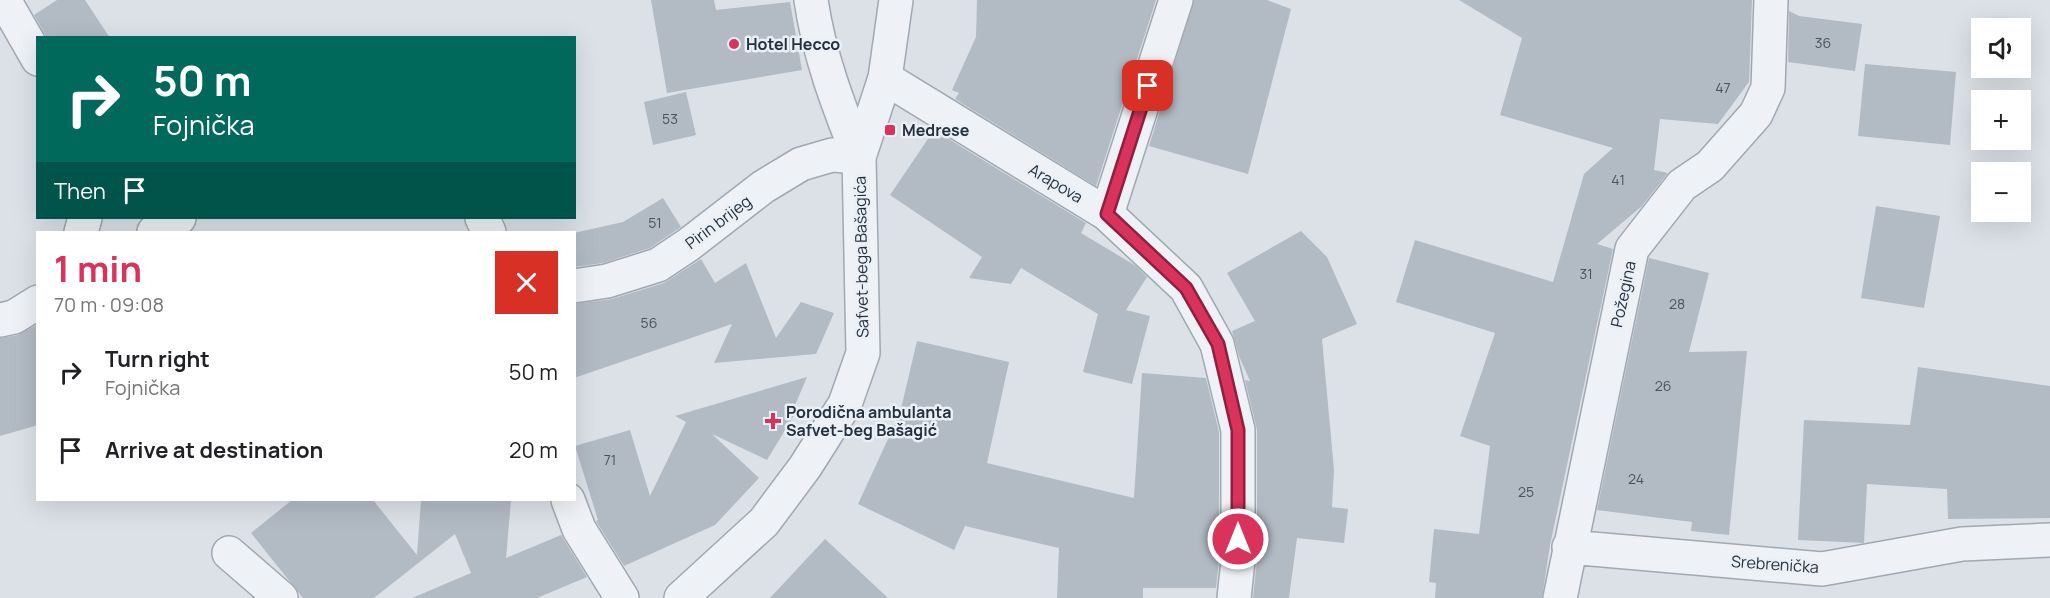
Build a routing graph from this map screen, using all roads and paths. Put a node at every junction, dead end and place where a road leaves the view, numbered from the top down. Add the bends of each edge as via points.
1 (4, 0) edge
2 (810, 0) edge
3 (896, 0) edge
4 (1176, 0) edge
5 (1771, 0) edge
6 (36, 55) edge
7 (885, 78) junction
8 (859, 157) junction
9 (1107, 214) junction
10 (177, 219) edge
11 (156, 231) edge
12 (576, 286) edge
13 (36, 296) edge
14 (17, 313) edge
15 (568, 501) edge
16 (2050, 540) edge
17 (1569, 547) junction
18 (228, 553) dead end
19 (281, 598) edge
20 (622, 598) edge
21 (681, 598) edge
22 (1234, 598) edge
23 (1560, 598) edge

1 - 6 street
2 - 8 street via 832,89
3 - 7 street, Safvet-bega Bašagića
4 - 9 street
5 - 17 street, Požegina via 1768,88 1756,114 1710,166 1682,185 1632,249
7 - 8 street, Safvet-bega Bašagića
7 - 9 street, Arapova
8 - 12 street, Pirin brijeg via 832,155 801,164 763,187 658,265 607,281
8 - 21 street, Safvet-bega Bašagića via 863,353 845,404 764,522
9 - 22 street, Arapova via 1186,288 1218,344 1238,430 1238,561
10 - 11 street
13 - 14 street
15 - 20 street via 579,529
16 - 17 street, Srebrenička via 1962,544 1822,568
17 - 23 street, Požegina
18 - 19 street

